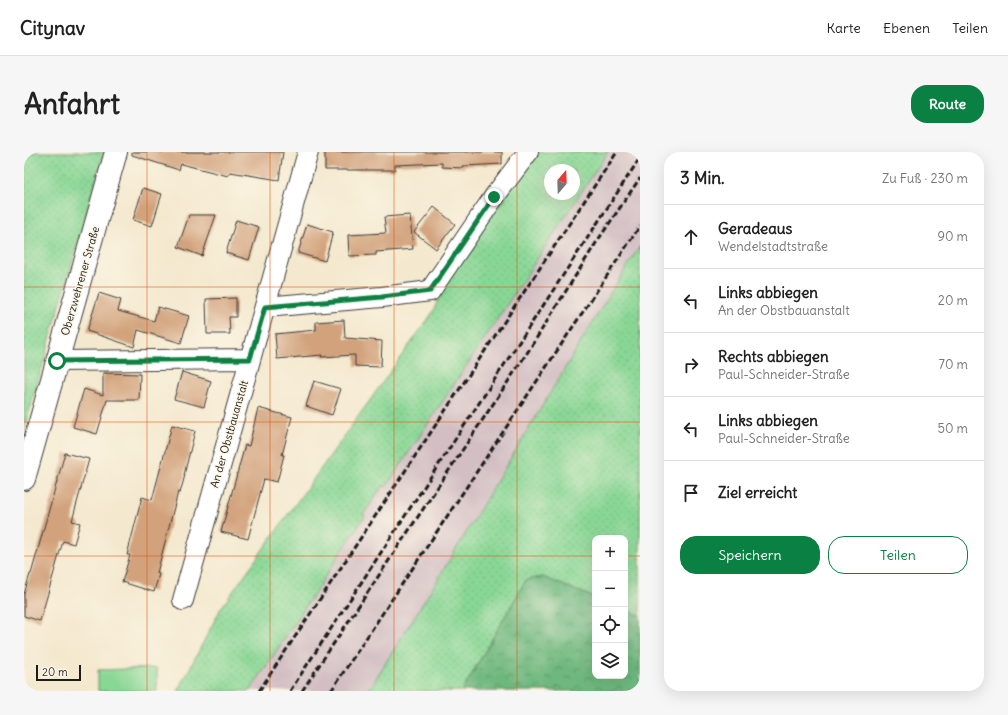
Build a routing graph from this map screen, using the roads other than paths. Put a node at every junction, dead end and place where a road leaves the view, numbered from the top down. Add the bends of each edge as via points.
1 (116, 152) edge
2 (308, 152) edge
3 (528, 152) edge
4 (265, 307) junction
5 (250, 359) junction
6 (57, 361) junction
7 (24, 479) edge
8 (183, 600) dead end

1 - 6 main road, Oberzwehrener Straße
2 - 4 street, An der Obstbauanstalt
3 - 4 street via 430,291
4 - 5 street, An der Obstbauanstalt
5 - 6 street
5 - 8 street, An der Obstbauanstalt
6 - 7 main road, Oberzwehrener Straße

